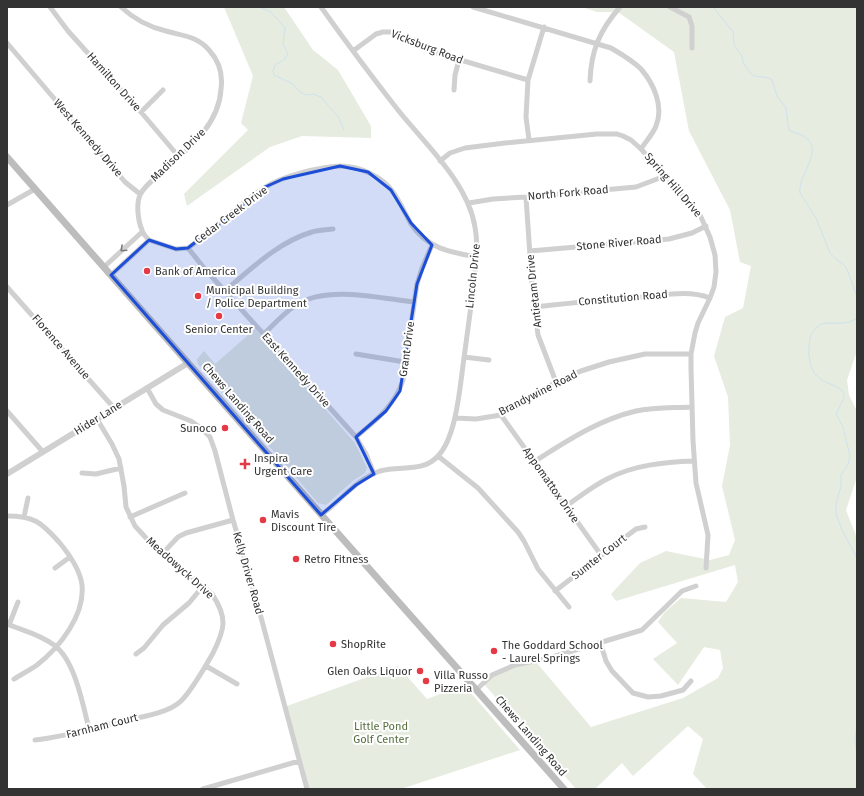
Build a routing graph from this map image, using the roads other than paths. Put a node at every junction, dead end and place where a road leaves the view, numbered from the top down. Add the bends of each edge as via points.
1 (50, 7) edge
2 (121, 7) edge
3 (322, 7) edge
4 (474, 7) edge
5 (620, 7) edge
6 (670, 7) edge
7 (544, 27) junction
8 (7, 43) edge
9 (597, 43) junction
10 (692, 48) dead end
11 (353, 51) junction
12 (459, 60) junction
13 (528, 80) junction
14 (590, 81) dead end
15 (163, 90) dead end
16 (454, 90) dead end
17 (141, 112) junction
18 (529, 140) junction
19 (641, 149) junction
20 (7, 157) edge
21 (179, 157) junction
22 (440, 161) junction
23 (665, 176) junction
24 (35, 189) junction
25 (140, 194) junction
26 (526, 197) junction
27 (469, 204) junction
28 (7, 205) edge
29 (706, 226) junction
30 (333, 229) dead end
31 (142, 232) junction
32 (149, 240) junction
33 (432, 245) junction
34 (188, 248) junction
35 (530, 251) junction
36 (476, 258) junction
37 (104, 267) junction
38 (111, 275) junction
39 (7, 287) edge
40 (225, 291) junction
41 (710, 298) junction
42 (414, 302) junction
43 (535, 306) junction
44 (264, 334) junction
45 (356, 354) dead end
46 (691, 354) junction
47 (464, 357) junction
48 (489, 360) dead end
49 (405, 362) junction
50 (188, 363) junction
51 (556, 382) junction
52 (147, 388) junction
53 (691, 407) junction
54 (114, 408) junction
55 (7, 410) edge
56 (502, 415) junction
57 (455, 418) junction
58 (97, 419) junction
59 (356, 437) junction
60 (43, 452) junction
61 (438, 456) junction
62 (535, 461) junction
63 (694, 461) junction
64 (121, 468) junction
65 (82, 473) dead end
66 (7, 474) edge
67 (374, 474) junction
68 (185, 493) dead end
69 (28, 498) dead end
70 (566, 506) junction
71 (321, 515) junction
72 (7, 516) edge
73 (24, 517) junction
74 (130, 517) junction
75 (232, 520) junction
76 (645, 527) dead end
77 (163, 553) junction
78 (601, 555) junction
79 (70, 557) junction
80 (55, 568) dead end
81 (706, 568) dead end
82 (203, 586) junction
83 (696, 586) dead end
84 (555, 591) junction
85 (18, 602) dead end
86 (569, 607) dead end
87 (8, 625) edge
88 (600, 642) junction
89 (56, 646) junction
90 (136, 654) dead end
91 (206, 666) junction
92 (14, 679) dead end
93 (691, 681) dead end
94 (237, 684) dead end
95 (476, 690) junction
96 (168, 708) joint
97 (89, 729) junction
98 (35, 740) dead end
99 (299, 761) junction
100 (203, 789) edge
101 (306, 789) edge
102 (564, 789) edge

1 - 17 street, Hamilton Drive via 68,31
2 - 21 street, Madison Drive via 134,18 152,27 198,40 216,59 222,82 213,119
3 - 11 street, Lincoln Drive
4 - 7 street
5 - 9 street via 600,34
6 - 10 street via 689,17 692,26
7 - 9 street
7 - 13 street
8 - 25 street, West Kennedy Drive via 126,182
9 - 14 street via 590,68
9 - 19 street via 625,56 641,69 656,94 659,104 657,125
11 - 12 street, Vicksburg Road via 376,34 391,32
11 - 22 street, Lincoln Drive
12 - 13 street, Vicksburg Road
12 - 16 street
13 - 18 street via 526,117
15 - 17 street
17 - 21 street, Hamilton Drive
18 - 19 street, Spring Hill Drive via 617,134 631,140
18 - 22 street, Spring Hill Drive via 460,149
19 - 23 street, Spring Hill Drive
20 - 24 main road, Chews Landing Road
21 - 25 street, Madison Drive
22 - 27 street, Lincoln Drive via 455,179
23 - 26 street, North Fork Road via 636,187
23 - 29 street, Spring Hill Drive via 700,215
24 - 28 street
24 - 37 main road, Chews Landing Road
25 - 31 street via 137,207
26 - 27 street, North Fork Road via 493,199
26 - 35 street, Antietam Drive
27 - 36 street, Lincoln Drive via 476,227
29 - 35 street, Stone River Road via 669,239
29 - 41 street, Spring Hill Drive via 715,255 716,272
30 - 40 street via 312,232 287,243 265,257
31 - 32 street
31 -> 37 street
32 - 34 street via 176,249
32 - 38 street
33 - 34 street, Cedar Creek Drive via 420,235 391,190 379,179 368,172 340,166 308,171 265,187
33 - 36 street, Cedar Creek Drive
33 - 42 street, Grant Drive via 422,268
34 - 40 street, East Kennedy Drive
35 - 43 street, Antietam Drive
36 - 47 street, Lincoln Drive
37 - 38 main road, Chews Landing Road
38 - 50 main road, Chews Landing Road
39 - 54 street, Florence Avenue
40 - 44 street, East Kennedy Drive
41 - 43 street, Constitution Road via 695,294 676,294
41 - 46 street, Spring Hill Drive via 698,323
42 - 44 street via 336,294 314,297 296,305
42 - 49 street, Grant Drive
43 - 51 street, Antietam Drive via 538,335
44 - 59 street, East Kennedy Drive
45 - 49 street
46 - 51 street, Brandywine Road via 645,354 609,362
46 - 53 street, Spring Hill Drive
47 - 48 street
47 - 57 street, Lincoln Drive
49 - 59 street, Grant Drive via 400,391 386,411
50 - 52 street, Hider Lane
50 - 71 main road, Chews Landing Road
51 - 56 street, Brandywine Road
52 - 54 street, Hider Lane
52 - 75 street, Kelly Driver Road via 156,404 163,410 190,421 210,438
53 - 62 street via 637,411 609,420 572,437
53 - 63 street, Spring Hill Drive
54 - 58 street, Hider Lane
55 - 60 street
56 - 57 street, Brandywine Road via 476,419
56 - 62 street, Appomattox Drive
57 - 61 street, Lincoln Drive via 447,441
58 - 60 street, Hider Lane
58 - 64 street, Meadowyck Drive via 112,444
59 - 67 street, East Kennedy Drive
60 - 66 street, Hider Lane
61 - 67 street, Lincoln Drive via 424,466
61 - 84 street via 478,488 518,532 538,569
62 - 70 street, Appomattox Drive
63 - 70 street via 667,463 624,472 606,479
63 - 81 street, Spring Hill Drive via 698,498 708,535
64 - 65 street via 96,474
64 - 74 street, Meadowyck Drive via 126,507
67 - 71 street, Lincoln Drive via 356,485
68 - 74 street
69 - 73 street
70 - 78 street, Appomattox Drive
71 - 95 main road, Chews Landing Road
72 - 73 street
73 - 79 street via 46,528 67,550
74 - 77 street, Meadowyck Drive via 135,526
75 - 77 street via 186,533 178,537
75 - 99 street, Kelly Driver Road via 251,580
76 - 78 street, Sumter Court via 636,529
77 - 82 street, Meadowyck Drive
78 - 84 street, Sumter Court
79 - 80 street
79 - 89 street via 78,570 82,585 81,603 67,634
82 - 90 street
82 - 91 street, Meadowyck Drive via 219,604 224,625 220,640
83 - 88 street via 682,591 642,630
84 - 86 street
85 - 87 street
87 - 89 street via 28,631
88 - 93 street via 612,671 633,693 648,697 661,696 683,690
88 - 95 street via 549,658 515,665 492,675
89 - 92 street via 38,664
89 - 97 street via 75,677
91 - 94 street
91 - 96 street, Meadowyck Drive via 181,701
95 - 102 main road, Chews Landing Road
96 - 97 street, Farnham Court
97 - 98 street, Farnham Court via 56,738
99 - 100 street
99 - 101 street, Kelly Driver Road

